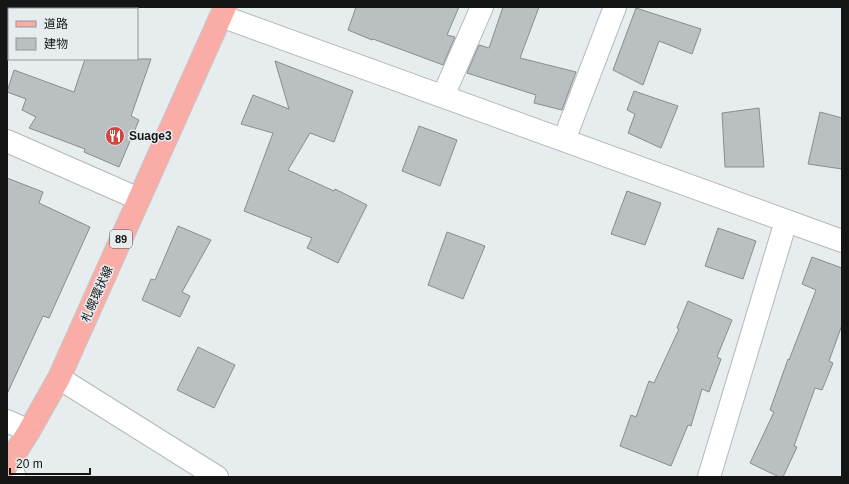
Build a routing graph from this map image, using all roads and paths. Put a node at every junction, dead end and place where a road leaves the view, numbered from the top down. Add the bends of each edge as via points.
1 (482, 7) edge
2 (615, 7) edge
3 (223, 12) edge
4 (443, 96) junction
5 (564, 140) junction
6 (7, 141) edge
7 (139, 199) junction
8 (786, 221) junction
9 (842, 241) edge
10 (59, 378) junction
11 (7, 421) edge
12 (29, 432) junction
13 (11, 469) edge
14 (217, 477) edge
15 (709, 477) edge

1 - 4 street
2 - 5 street
3 - 4 street
3 - 7 main road, 札幌環状線 / 89
4 - 5 street
5 - 8 street
6 - 7 street
7 - 10 main road, 札幌環状線 / 89
8 - 9 street
8 - 15 street
10 - 12 main road, 札幌環状線 / 89
10 - 14 street
11 - 12 street
12 - 13 main road, 札幌環状線 / 89

